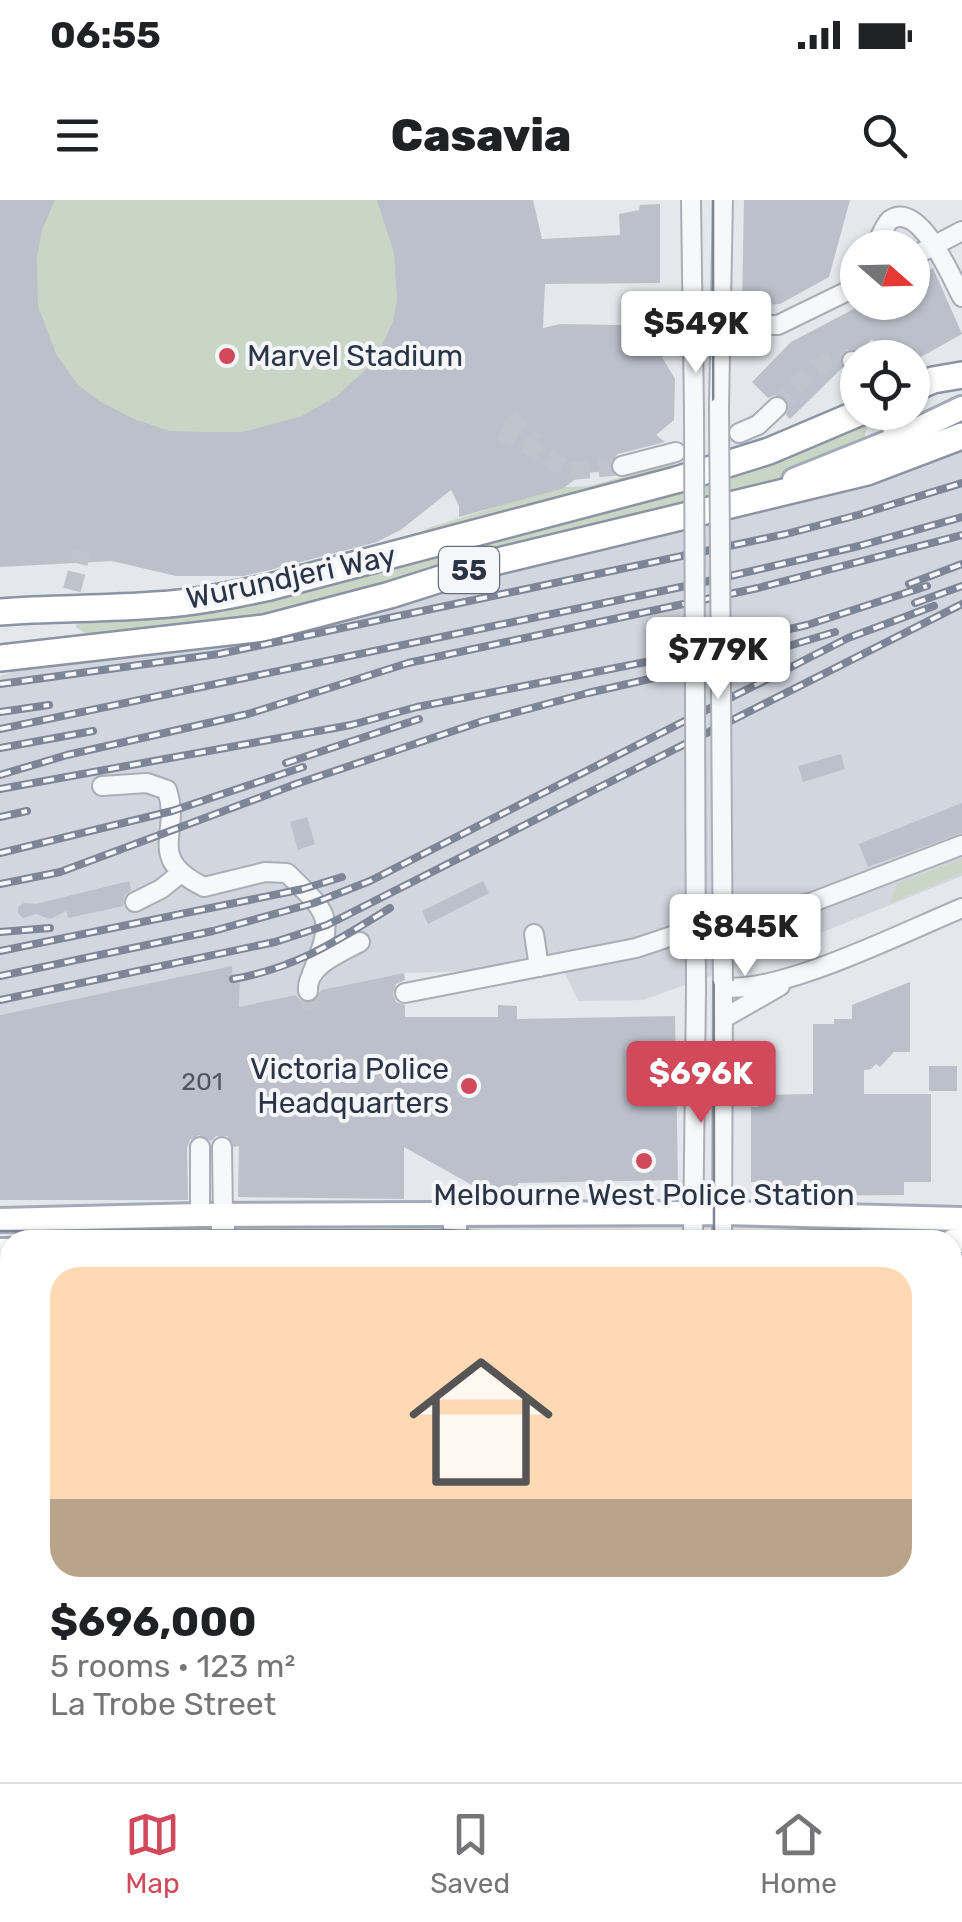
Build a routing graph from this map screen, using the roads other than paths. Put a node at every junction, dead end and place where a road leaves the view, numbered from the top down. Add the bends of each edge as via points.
1 (692, 200) edge
2 (723, 200) edge
3 (883, 230) edge
4 (925, 230) edge
5 (962, 231) edge
6 (930, 239) edge
7 (934, 246) junction
8 (930, 248) edge
9 (840, 295) edge
10 (962, 298) edge
11 (730, 326) junction
12 (962, 366) edge
13 (962, 376) edge
14 (930, 380) edge
15 (930, 382) edge
16 (778, 407) tunnel mouth
17 (962, 408) edge
18 (840, 421) edge
19 (895, 430) edge
20 (739, 433) dead end
21 (962, 436) edge
22 (899, 438) junction
23 (676, 452) dead end
24 (622, 466) tunnel mouth
25 (676, 516) junction
26 (70, 598) junction
27 (0, 612) edge
28 (56, 650) junction
29 (13, 656) edge
30 (0, 672) edge
31 (102, 786) dead end
32 (962, 844) edge
33 (180, 874) junction
34 (135, 902) dead end
35 (962, 908) edge
36 (534, 934) dead end
37 (360, 942) dead end
38 (539, 968) junction
39 (792, 977) junction
40 (723, 984) junction
41 (405, 993) dead end
42 (724, 1018) junction
43 (222, 1147) dead end
44 (200, 1148) dead end
45 (454, 1214) junction
46 (694, 1214) junction
47 (723, 1214) junction
48 (212, 1215) junction
49 (962, 1219) edge
50 (0, 1220) edge
51 (205, 1230) edge
52 (219, 1230) edge
53 (455, 1230) edge
54 (693, 1230) edge
55 (722, 1230) edge

1 - 46 street, bridge
2 - 11 street
3 - 4 street via 905,214
5 - 7 street
6 - 7 street
7 - 8 street
7 - 10 street
9 - 11 street via 778,325
11 - 40 street, bridge via 719,407
12 - 14 main road
13 - 15 highway
16 - 20 street
17 - 22 main road, Wurundjeri Way / 55
18 - 26 highway, Wurundjeri Way / 55 via 692,475 270,587 154,606
19 - 22 main road
21 - 25 highway, Wurundjeri Way via 867,472
22 - 25 main road, Wurundjeri Way / 55 via 774,488
23 - 24 street
25 - 28 highway, Wurundjeri Way / 55 via 264,628
26 - 27 highway, Wurundjeri Way / 55
26 - 28 highway
28 - 29 highway, Wurundjeri Way / 55
29 - 30 street
31 - 33 street via 147,783 167,790 168,842
32 - 38 street via 829,898
33 - 34 street
33 - 37 street via 209,888 265,872 288,873 327,926 310,982
35 - 39 street
36 - 38 street
38 - 41 street
39 - 40 street via 745,989
39 - 42 street
40 - 42 street
42 - 47 street
43 - 48 street
44 - 48 street
45 - 46 main road
45 - 48 main road
45 - 53 main road
46 - 47 main road
46 - 54 street
47 - 49 main road
47 - 55 street
48 - 50 main road
48 - 51 main road
48 - 52 main road

